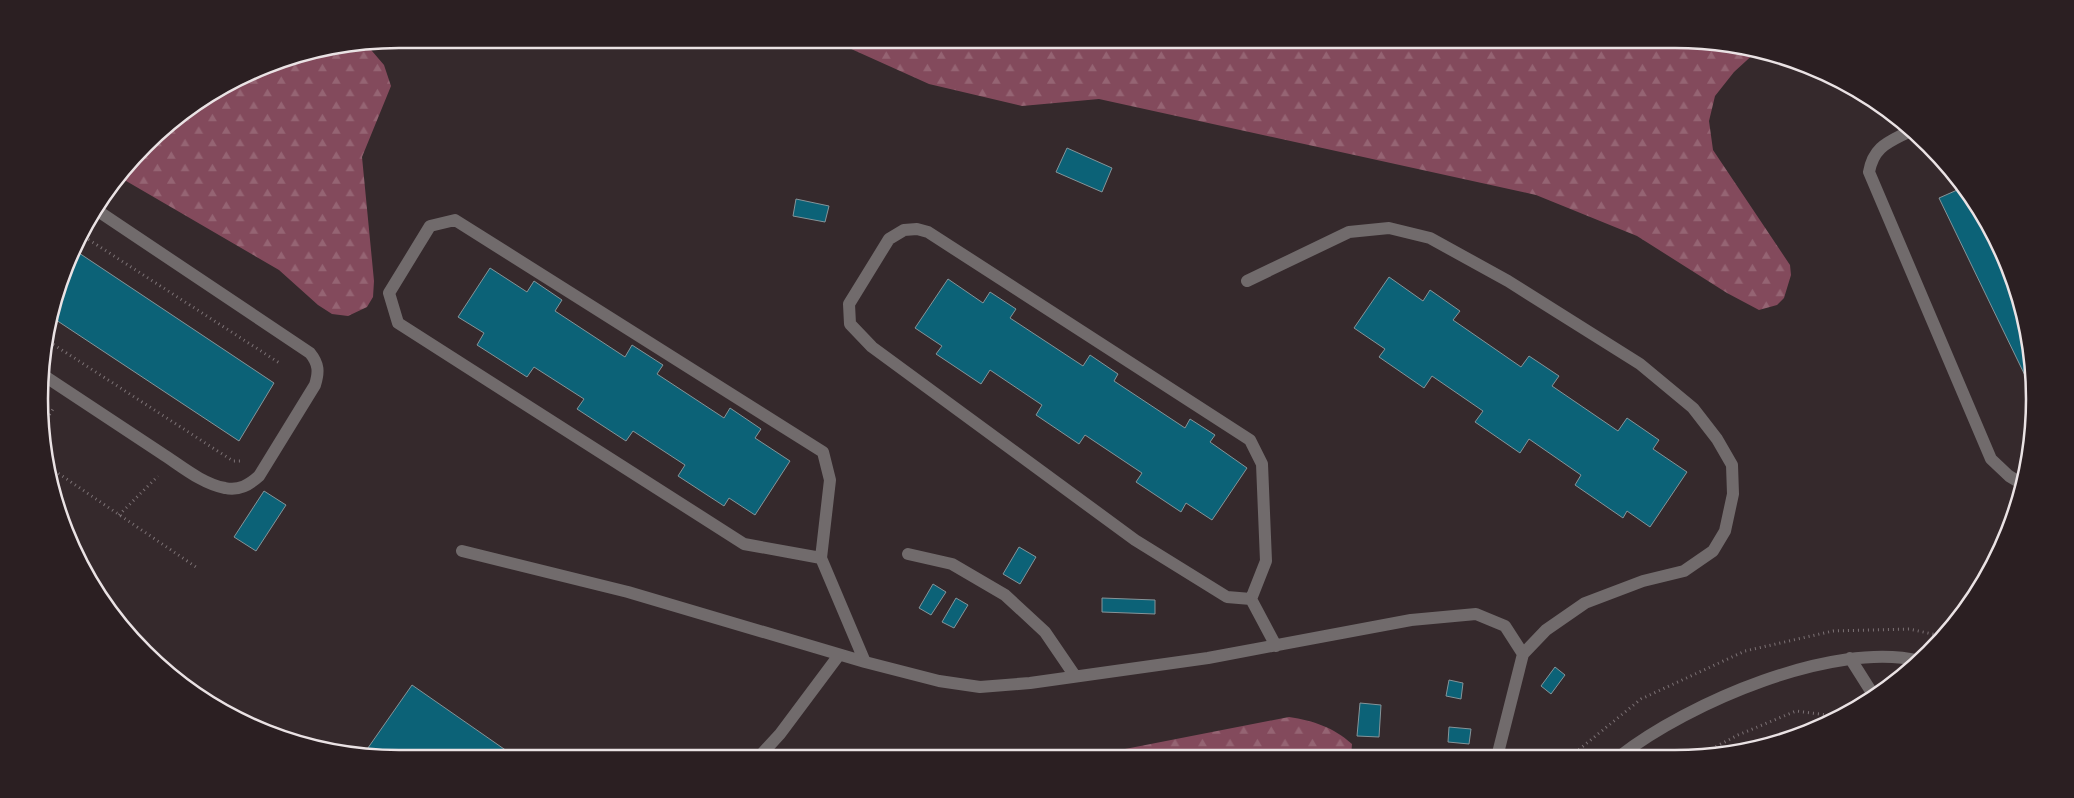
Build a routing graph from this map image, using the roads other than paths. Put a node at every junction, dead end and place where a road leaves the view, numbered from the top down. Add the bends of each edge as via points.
1 (1905, 134) edge
2 (101, 213) edge
3 (1247, 281) dead end
4 (48, 378) edge
5 (2017, 481) edge
6 (462, 551) dead end
7 (908, 554) dead end
8 (821, 558) junction
9 (1251, 599) junction
10 (1276, 646) junction
11 (1523, 654) junction
12 (839, 655) junction
13 (1850, 658) junction
14 (1912, 659) edge
15 (865, 662) junction
16 (1075, 676) junction
17 (1871, 691) edge
18 (765, 750) edge
19 (1498, 750) edge
20 (1628, 750) edge

1 - 5 street via 1878,148 1869,172 1991,459
2 - 4 street via 310,353 319,372 315,385 259,476 241,488 226,488 213,485 174,461
3 - 11 street via 1349,232 1390,228 1430,238 1508,281 1640,364 1693,408 1718,439 1732,465 1733,494 1725,531 1713,552 1684,571 1643,581 1585,604 1546,630
6 - 12 street via 628,592
7 - 16 street via 952,564 1006,595 1044,632
8 - 8 street via 830,480 823,452 455,220 430,226 389,292 398,323 744,544
8 - 15 street
9 - 9 street via 1266,561 1262,464 1250,440 928,232 904,230 888,239 849,304 850,324 872,348 1134,540 1227,597
9 - 10 street
10 - 11 street via 1411,620 1476,614 1505,626
10 - 16 street
11 - 19 street
12 - 15 street
12 - 18 street
13 - 14 street via 1900,656
13 - 17 street
13 - 20 street via 1772,678 1717,700 1644,738
15 - 16 street via 939,681 980,687

